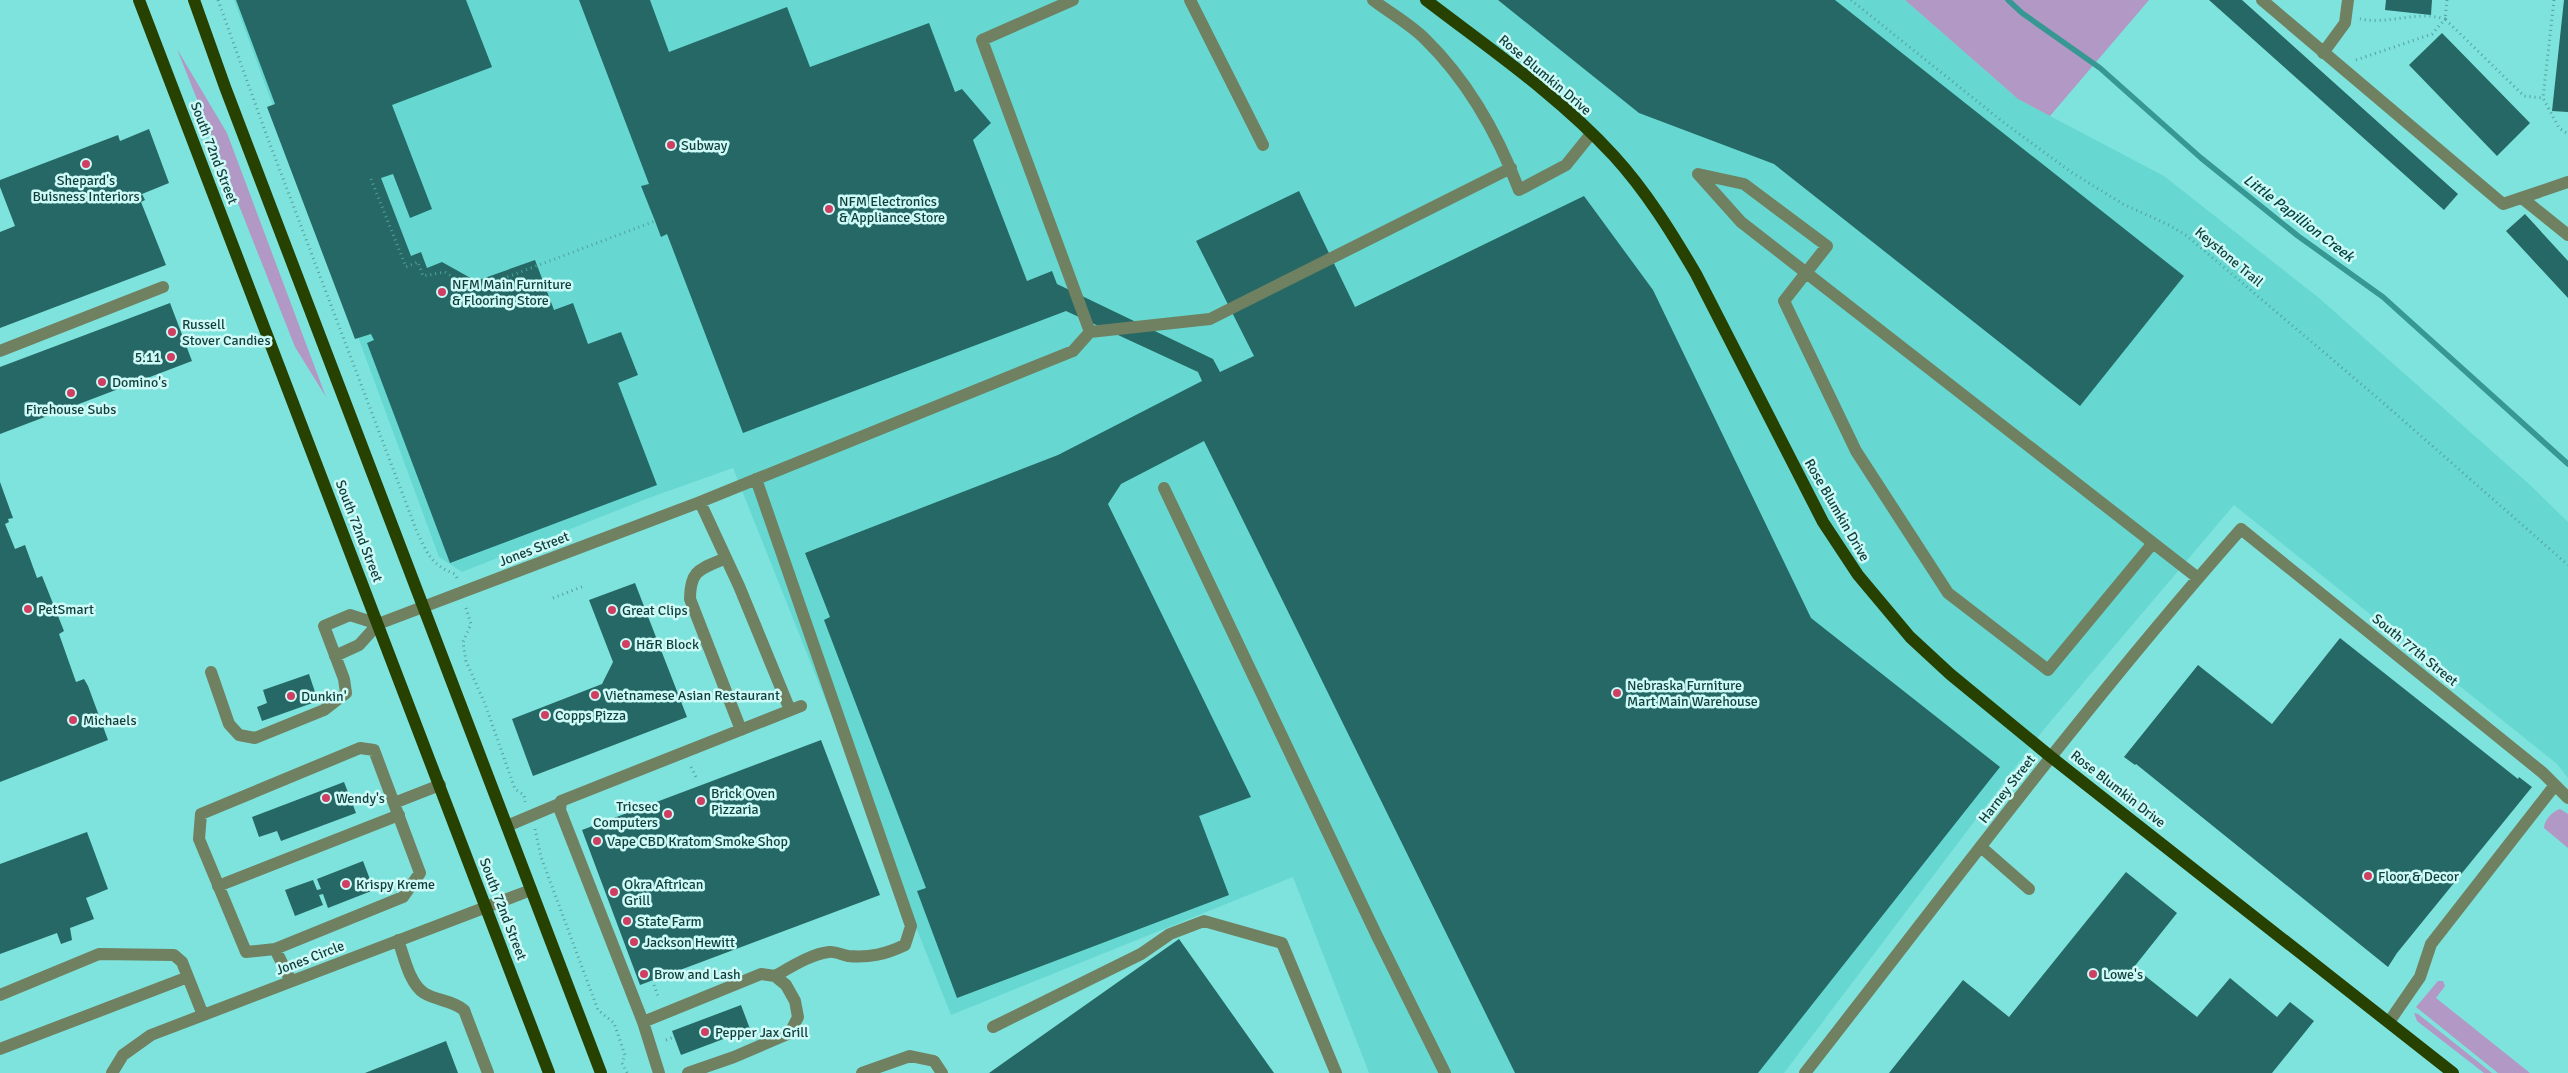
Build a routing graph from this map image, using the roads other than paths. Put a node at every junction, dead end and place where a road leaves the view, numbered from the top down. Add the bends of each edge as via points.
1 (139, 0) edge
2 (194, 0) edge
3 (1073, 0) edge
4 (1190, 0) edge
5 (1373, 0) edge
6 (1426, 0) edge
7 (2262, 0) edge
8 (2348, 0) edge
9 (2323, 53) junction
10 (1591, 134) junction
11 (1263, 145) dead end
12 (1511, 168) junction
13 (2568, 182) edge
14 (2522, 198) junction
15 (2568, 235) edge
16 (1808, 272) junction
17 (163, 287) dead end
18 (1090, 332) junction
19 (0, 351) edge
20 (756, 479) junction
21 (1164, 488) dead end
22 (700, 502) junction
23 (2241, 529) joint
24 (2153, 543) junction
25 (726, 558) junction
26 (2198, 578) junction
27 (424, 607) junction
28 (378, 624) junction
29 (335, 656) junction
30 (211, 672) dead end
31 (741, 730) junction
32 (2052, 757) junction
33 (440, 785) junction
34 (2555, 785) junction
35 (2568, 798) edge
36 (394, 803) junction
37 (559, 804) junction
38 (399, 816) junction
39 (507, 826) junction
40 (1981, 847) junction
41 (218, 886) junction
42 (531, 890) junction
43 (2029, 890) dead end
44 (486, 907) junction
45 (398, 940) junction
46 (275, 949) junction
47 (775, 976) junction
48 (188, 977) junction
49 (291, 982) junction
50 (0, 995) edge
51 (203, 1015) junction
52 (643, 1022) junction
53 (2389, 1022) junction
54 (993, 1027) dead end
55 (0, 1049) edge
56 (112, 1073) edge
57 (488, 1073) edge
58 (549, 1073) edge
59 (601, 1073) edge
60 (659, 1073) edge
61 (688, 1073) edge
62 (862, 1073) edge
63 (942, 1073) edge
64 (1336, 1073) edge
65 (1445, 1073) edge
66 (1805, 1073) edge
67 (2453, 1073) edge

1 - 28 main road, South 72nd Street
2 - 27 main road
3 - 18 street via 982,40
4 - 11 street
5 - 12 street via 1424,38 1447,63 1488,120
6 - 10 main road, Rose Blumkin Drive via 1542,89
7 - 9 street
8 - 9 street via 2345,23
9 - 14 street via 2503,204
10 - 12 street via 1566,165 1520,190
10 - 32 main road, Rose Blumkin Drive via 1636,183 1676,240 1810,498 1858,575 1910,637
12 - 18 street via 1210,319
13 - 14 street
14 - 15 street
16 - 16 street via 1827,246 1744,184 1698,174 1741,222
16 - 24 street
16 - 24 street via 1784,300 1856,451 1948,593 2048,670
17 - 19 street
18 - 20 street, Jones Street via 1073,351
20 - 22 street, Jones Street
20 - 47 street via 911,926 905,945 876,957 830,952 816,955
21 - 65 street
22 - 25 street
22 - 27 street, Jones Street
23 - 26 street, Harney Street
23 - 34 street, South 77th Street
24 - 26 street
25 - 31 street via 696,572 690,584 690,599
25 - 31 street via 795,708
26 - 32 street, Harney Street
27 - 28 street, Jones Street
27 - 39 main road
28 - 29 street via 360,645
28 - 29 street via 350,615 324,626
28 - 33 main road, South 72nd Street
29 - 30 street via 346,692 324,710 255,738 239,734 229,724
31 - 37 street
32 - 40 street, Harney Street
32 - 53 main road, Rose Blumkin Drive
33 - 36 street
33 - 44 main road, South 72nd Street
34 - 35 street, South 77th Street
34 - 53 street via 2431,944 2420,976
36 - 38 street
36 - 41 street via 374,750 360,748 201,814 199,839
37 - 39 street
37 - 52 street
38 - 41 street
38 - 46 street via 420,873 403,897
39 - 42 main road
40 - 43 street
40 - 66 street, Harney Street
41 - 46 street via 246,952
42 - 44 street, Jones Circle
42 - 59 main road
44 - 45 street, Jones Circle
44 - 58 main road, South 72nd Street
45 - 49 street, Jones Circle
45 - 57 street via 415,983 424,993 456,1003 464,1010
46 - 49 street
47 - 52 street via 761,974
47 - 61 street via 786,984 795,1001 798,1017 790,1033
48 - 50 street via 182,962 174,955 98,954
48 - 51 street
48 - 55 street
49 - 51 street, Jones Circle
51 - 56 street, Jones Circle via 136,1044 123,1055
52 - 60 street
53 - 67 main road, Rose Blumkin Drive
54 - 64 street via 1141,954 1170,934 1204,921 1282,943
62 - 63 street via 910,1056 934,1061

